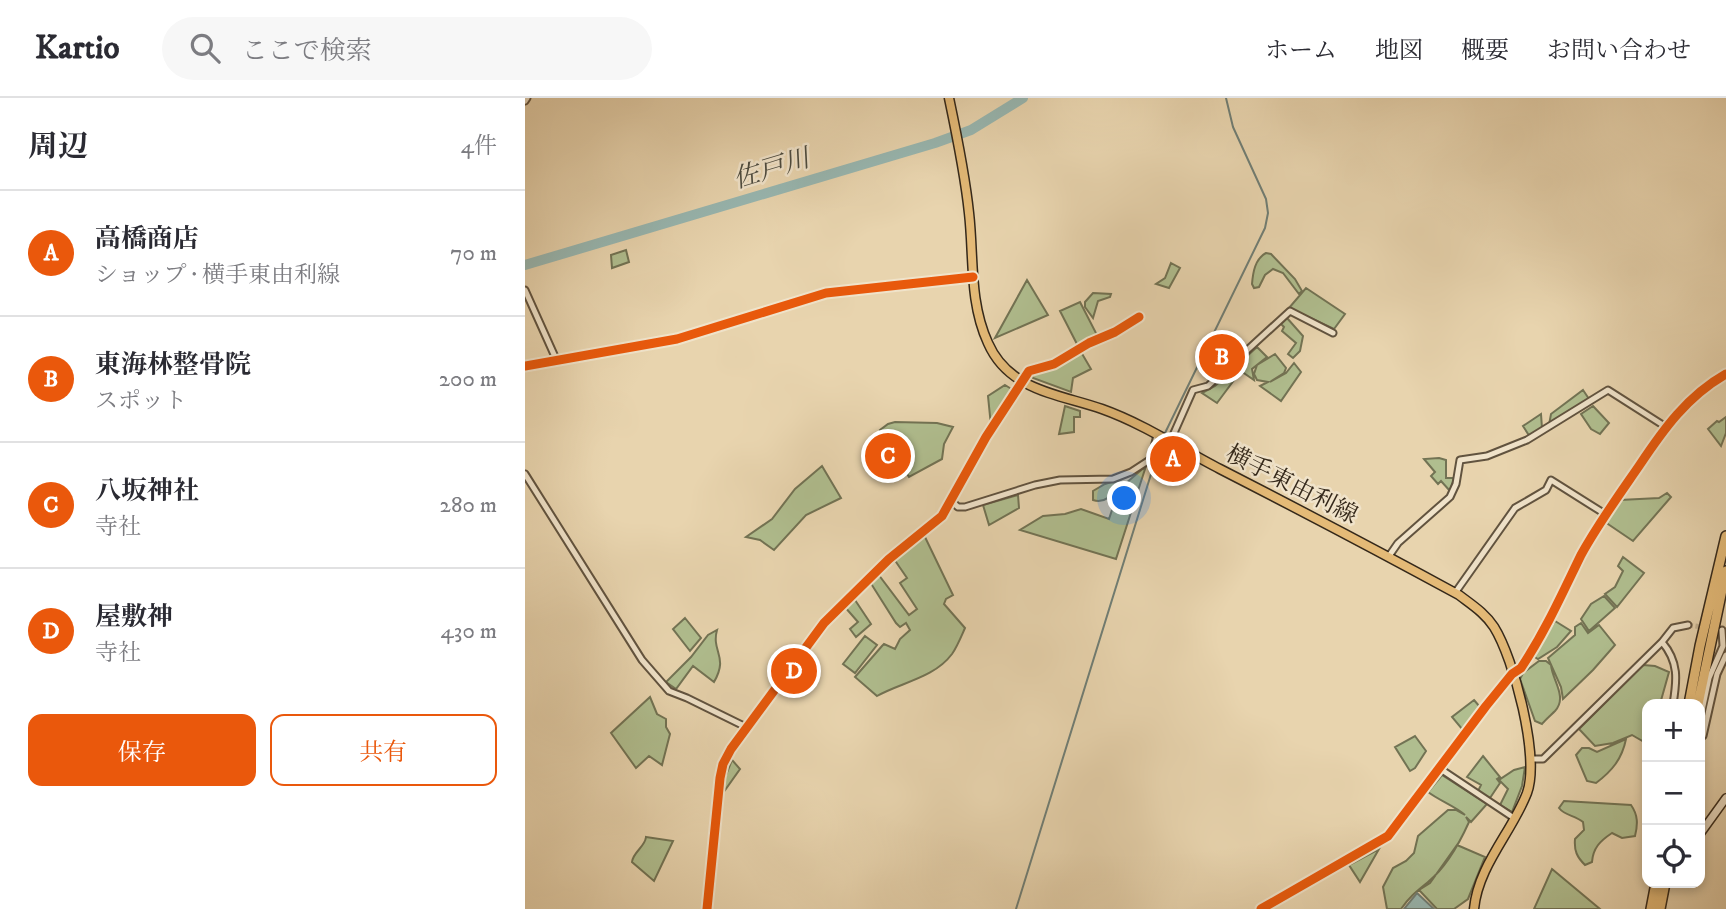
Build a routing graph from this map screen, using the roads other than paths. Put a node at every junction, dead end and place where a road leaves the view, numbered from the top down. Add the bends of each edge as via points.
1 (949, 98) edge
2 (973, 277) junction
3 (525, 290) edge
4 (1139, 317) dead end
5 (1333, 332) dead end
6 (556, 359) junction
7 (525, 366) edge
8 (1726, 374) edge
9 (1021, 381) junction
10 (1665, 427) junction
11 (1157, 435) junction
12 (1170, 442) junction
13 (525, 474) edge
14 (951, 501) junction
15 (1605, 514) junction
16 (1726, 536) edge
17 (1389, 556) junction
18 (1726, 571) edge
19 (1455, 593) junction
20 (1688, 625) tunnel mouth
21 (1726, 633) edge
22 (1663, 642) junction
23 (1726, 655) edge
24 (1512, 674) junction
25 (1674, 699) edge
26 (1690, 699) edge
27 (1699, 699) edge
28 (1704, 699) edge
29 (746, 727) junction
30 (1705, 727) edge
31 (1531, 759) junction
32 (1439, 768) junction
33 (1726, 798) edge
34 (1514, 818) junction
35 (1705, 827) edge
36 (1656, 888) edge
37 (1664, 888) edge
38 (707, 909) edge
39 (1261, 909) edge
40 (1474, 909) edge
41 (1651, 909) edge
42 (1660, 909) edge

1 - 2 main road, 横手東由利線 via 962,158
2 - 6 street via 826,293 677,339
2 - 9 main road, 横手東由利線 via 988,344 999,362
3 - 6 street
4 - 9 street via 1054,364 1029,372
5 - 12 street via 1290,311 1208,386 1193,390
6 - 7 street
8 - 10 street via 1698,393
9 - 11 main road, 横手東由利線 via 1045,393 1102,409
9 - 14 street
10 - 15 street
10 - 17 street via 1608,390 1527,440 1487,456 1460,460 1450,497
11 - 12 main road, 横手東由利線
11 - 14 street via 1151,458 1113,479 1035,485 965,507
12 - 17 main road, 横手東由利線
13 - 29 street via 642,660 662,684
14 - 29 street via 942,516 839,606
15 - 19 street via 1551,480 1546,490 1515,508
15 - 24 street via 1535,648
16 - 26 highway
17 - 19 main road, 横手東由利線
18 - 27 highway
19 - 24 main road, 横手東由利線 via 1485,614 1501,639
20 - 22 street via 1673,628
21 - 28 street via 1722,631 1723,646
22 - 25 street via 1676,667
22 - 31 street via 1543,759
23 - 30 street
24 - 31 main road, 横手東由利線
24 - 32 street
29 - 38 street via 723,764 720,778
31 - 34 main road, 横手東由利線 via 1528,789
32 - 34 street
32 - 39 street via 1388,836
33 - 35 main road
34 - 40 main road, 横手東由利線 via 1483,875
36 - 41 highway
37 - 42 highway

